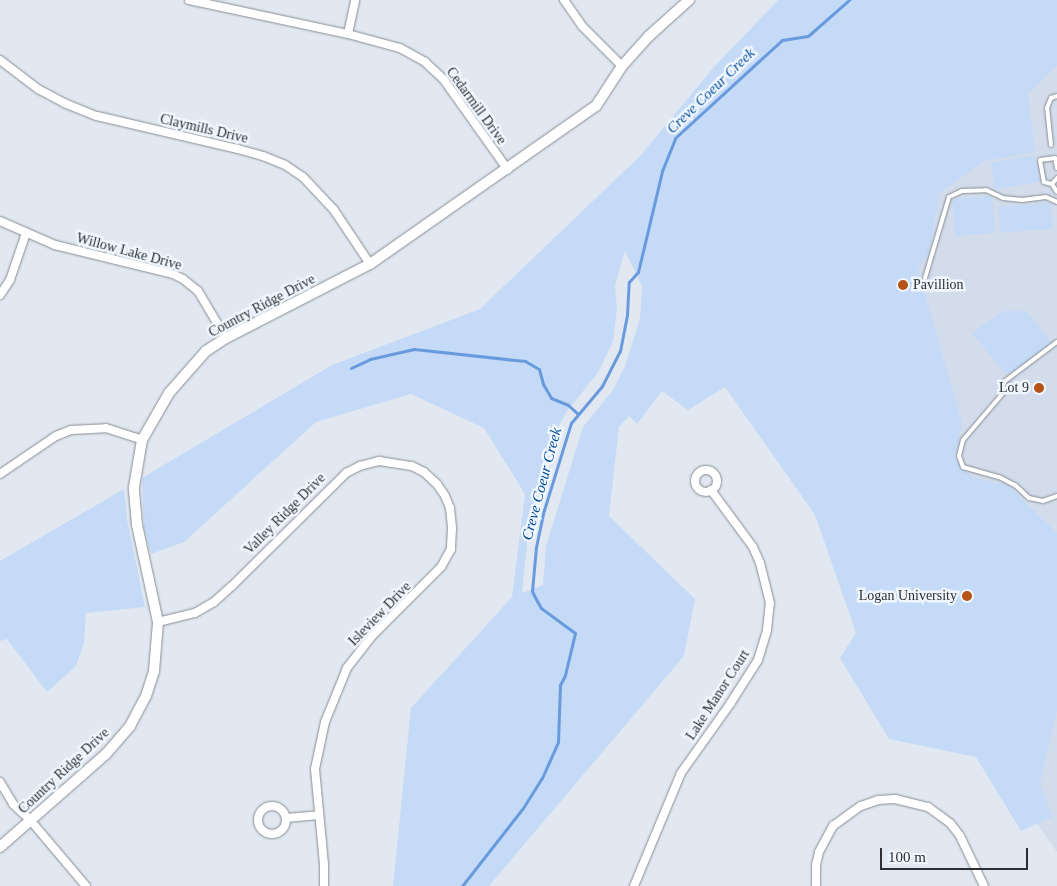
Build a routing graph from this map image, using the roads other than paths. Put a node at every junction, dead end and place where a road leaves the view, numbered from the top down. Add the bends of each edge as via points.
1 (189, 0) edge
2 (355, 0) edge
3 (564, 0) edge
4 (689, 0) edge
5 (348, 34) junction
6 (0, 60) edge
7 (622, 66) junction
8 (1057, 96) edge
9 (1051, 145) dead end
10 (1057, 168) edge
11 (508, 170) junction
12 (1057, 178) edge
13 (1052, 184) junction
14 (1057, 192) edge
15 (1057, 202) edge
16 (0, 221) edge
17 (26, 233) junction
18 (370, 264) junction
19 (925, 278) dead end
20 (0, 295) edge
21 (226, 338) junction
22 (1057, 342) edge
23 (1005, 382) dead end
24 (1010, 385) dead end
25 (142, 440) junction
26 (0, 474) edge
27 (437, 484) joint
28 (711, 490) dead end
29 (1057, 496) edge
30 (158, 622) junction
31 (0, 782) edge
32 (319, 816) junction
33 (286, 818) dead end
34 (31, 821) junction
35 (0, 847) edge
36 (86, 886) edge
37 (324, 886) edge
38 (634, 886) edge
39 (816, 886) edge
40 (984, 886) edge

1 - 5 street, Cedarmill Drive
2 - 5 street
3 - 7 street via 582,26
4 - 7 street, Country Ridge Drive
5 - 11 street, Cedarmill Drive via 400,48 425,62 444,80
6 - 18 street, Claymills Drive via 38,89 97,116 238,149 285,165 303,177 334,210
7 - 11 street, Country Ridge Drive via 596,106
8 - 9 lane via 1051,98 1047,108
10 - 13 lane via 1055,158 1040,160 1044,182
11 - 18 street, Country Ridge Drive
12 - 13 lane
13 - 14 lane
15 - 19 lane via 1046,197 1003,198 986,190 962,191 949,197
16 - 17 street, Willow Lake Drive
17 - 20 street via 10,280
17 - 21 street, Willow Lake Drive via 94,256 183,279 198,291
18 - 21 street, Country Ridge Drive
21 - 25 street, Country Ridge Drive via 206,351 183,374 168,393
22 - 23 lane
24 - 29 lane via 964,440 959,456 963,467 999,477 1015,485 1029,498 1043,500
25 - 26 street via 106,428 71,430 56,436
25 - 30 street, Country Ridge Drive via 134,504
27 - 30 street, Valley Ridge Drive via 412,466 379,461 360,466 346,473 214,602 195,613
27 - 32 street, Isleview Drive via 450,508 451,549 441,567 372,636 347,668 325,722 315,769
28 - 38 street, Lake Manor Court via 753,547 760,563 770,603 767,630 758,660 681,773
30 - 34 street, Country Ridge Drive via 154,672 130,726 106,754
31 - 34 street via 13,804
32 - 33 street
32 - 37 street, Isleview Drive
34 - 35 street, Country Ridge Drive
34 - 36 street
39 - 40 street via 819,852 833,826 861,806 895,799 928,807 950,822

